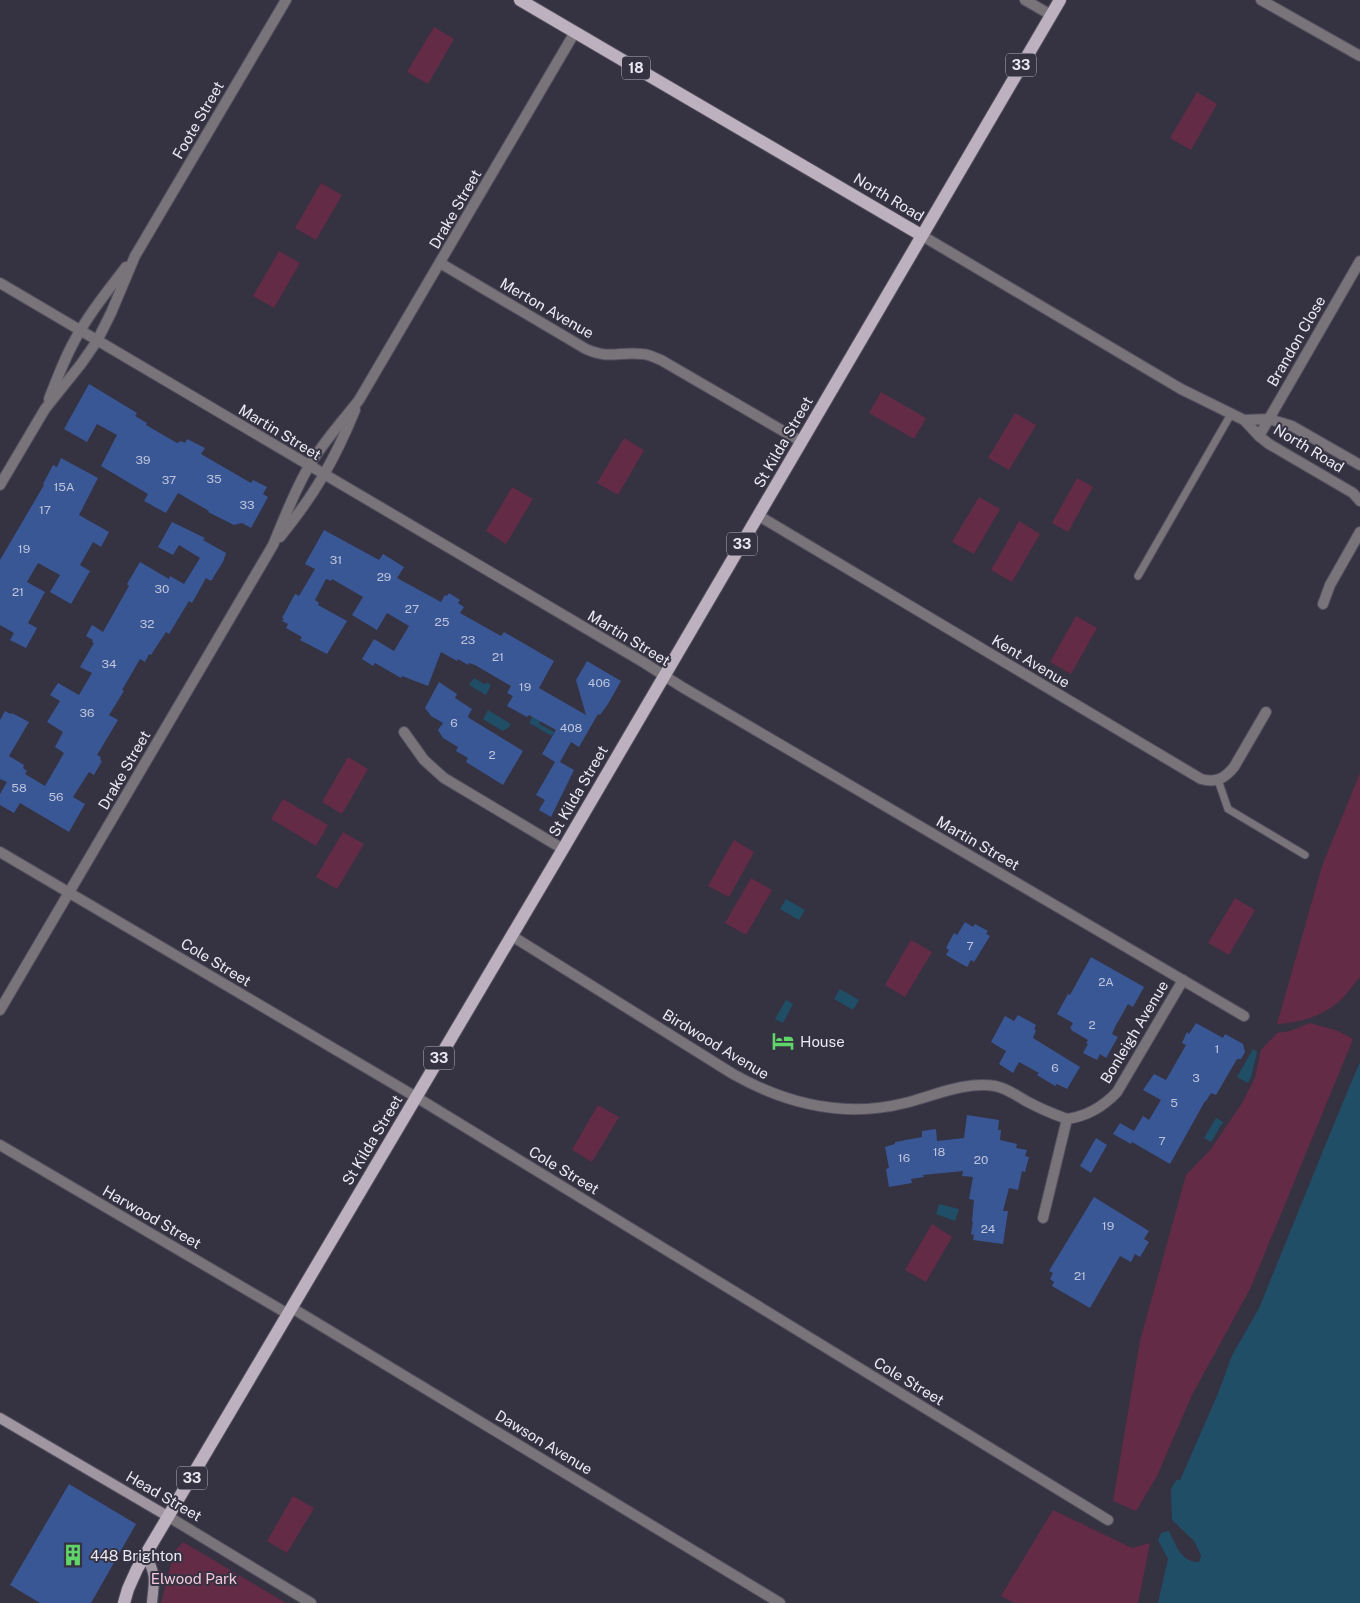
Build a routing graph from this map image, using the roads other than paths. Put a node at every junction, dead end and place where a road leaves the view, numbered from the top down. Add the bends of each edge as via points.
1 (286, 0) edge
2 (520, 0) edge
3 (1025, 0) edge
4 (1060, 0) edge
5 (1261, 0) edge
6 (1051, 15) junction
7 (575, 32) junction
8 (1360, 56) edge
9 (921, 235) junction
10 (135, 256) junction
11 (1360, 261) edge
12 (440, 263) junction
13 (0, 284) edge
14 (80, 331) junction
15 (97, 341) junction
16 (359, 400) junction
17 (45, 409) junction
18 (1232, 414) junction
19 (1269, 419) junction
20 (1244, 420) junction
21 (1258, 436) junction
22 (802, 442) junction
23 (1360, 464) edge
24 (309, 466) junction
25 (325, 476) junction
26 (0, 485) edge
27 (1360, 501) edge
28 (759, 516) junction
29 (1360, 532) edge
30 (273, 545) junction
31 (1138, 576) dead end
32 (1324, 604) dead end
33 (664, 676) junction
34 (1266, 712) dead end
35 (404, 732) dead end
36 (1218, 780) junction
37 (564, 848) junction
38 (0, 852) edge
39 (1304, 855) dead end
40 (69, 892) junction
41 (512, 936) junction
42 (1183, 980) junction
43 (0, 1010) edge
44 (1244, 1016) dead end
45 (416, 1097) junction
46 (1067, 1119) junction
47 (0, 1145) edge
48 (1043, 1218) dead end
49 (290, 1311) junction
50 (0, 1418) edge
51 (169, 1517) junction
52 (1108, 1520) dead end
53 (146, 1555) junction
54 (123, 1601) edge
55 (152, 1603) edge
56 (311, 1603) edge
57 (780, 1603) edge

1 - 10 street, Foote Street
2 - 7 main road, North Road / 18
3 - 6 street
4 - 6 main road, St Kilda Street / 33
5 - 8 street
6 - 9 main road, St Kilda Street / 33
7 - 9 main road, North Road / 18
7 - 12 street, Drake Street
9 - 18 street, North Road via 1181,389
9 - 22 main road, St Kilda Street / 33
10 - 14 street, Foote Street
10 - 15 street, Foote Street
11 - 19 street, Brandon Close
12 - 16 street, Drake Street
12 - 22 street, Merton Avenue via 586,350 609,356 642,354 661,360
13 - 14 street, Martin Street
14 - 15 street, Martin Street
14 - 17 street, Foote Street via 66,356
15 - 17 street, Foote Street
15 - 24 street, Martin Street
16 - 24 street, Drake Street
16 - 25 street, Drake Street
17 - 26 street, Foote Street
18 - 20 street, North Road
18 - 31 lane
19 - 20 street, North Road
19 - 21 street, Brandon Close
19 - 23 street, North Road via 1292,426
20 - 21 street, North Road
21 - 27 street, North Road via 1353,493
22 - 28 main road, St Kilda Street / 33
24 - 25 street, Martin Street
24 - 30 street, Drake Street
25 - 30 street, Drake Street via 306,506
25 - 33 street, Martin Street
28 - 33 main road, St Kilda Street / 33
28 - 36 street, Kent Avenue via 1201,779
29 - 32 street via 1330,585
30 - 40 street, Drake Street
33 - 37 main road, St Kilda Street / 33
33 - 42 street, Martin Street
34 - 36 street via 1234,767
35 - 37 street via 424,760 444,778
36 - 39 lane via 1228,809
37 - 41 main road, St Kilda Street / 33
38 - 40 street, Cole Street
40 - 43 street, Drake Street
40 - 45 street, Cole Street
41 - 45 main road, St Kilda Street / 33
41 - 46 street, Birdwood Avenue via 733,1074 758,1088 793,1100 827,1109 862,1110 904,1104 976,1085 994,1086
42 - 44 street, Martin Street
42 - 46 street, Bonleigh Avenue via 1117,1092 1093,1112
45 - 49 main road, St Kilda Street / 33
45 - 52 street, Cole Street
46 - 48 street
47 - 49 street, Harwood Street
49 - 51 main road, St Kilda Street / 33
49 - 57 street, Dawson Avenue
50 - 51 street, Head Street
51 - 53 main road, St Kilda Street / 33
51 - 56 street, Head Street
53 - 54 main road, St Kilda Street / 33
53 - 55 street via 155,1578

